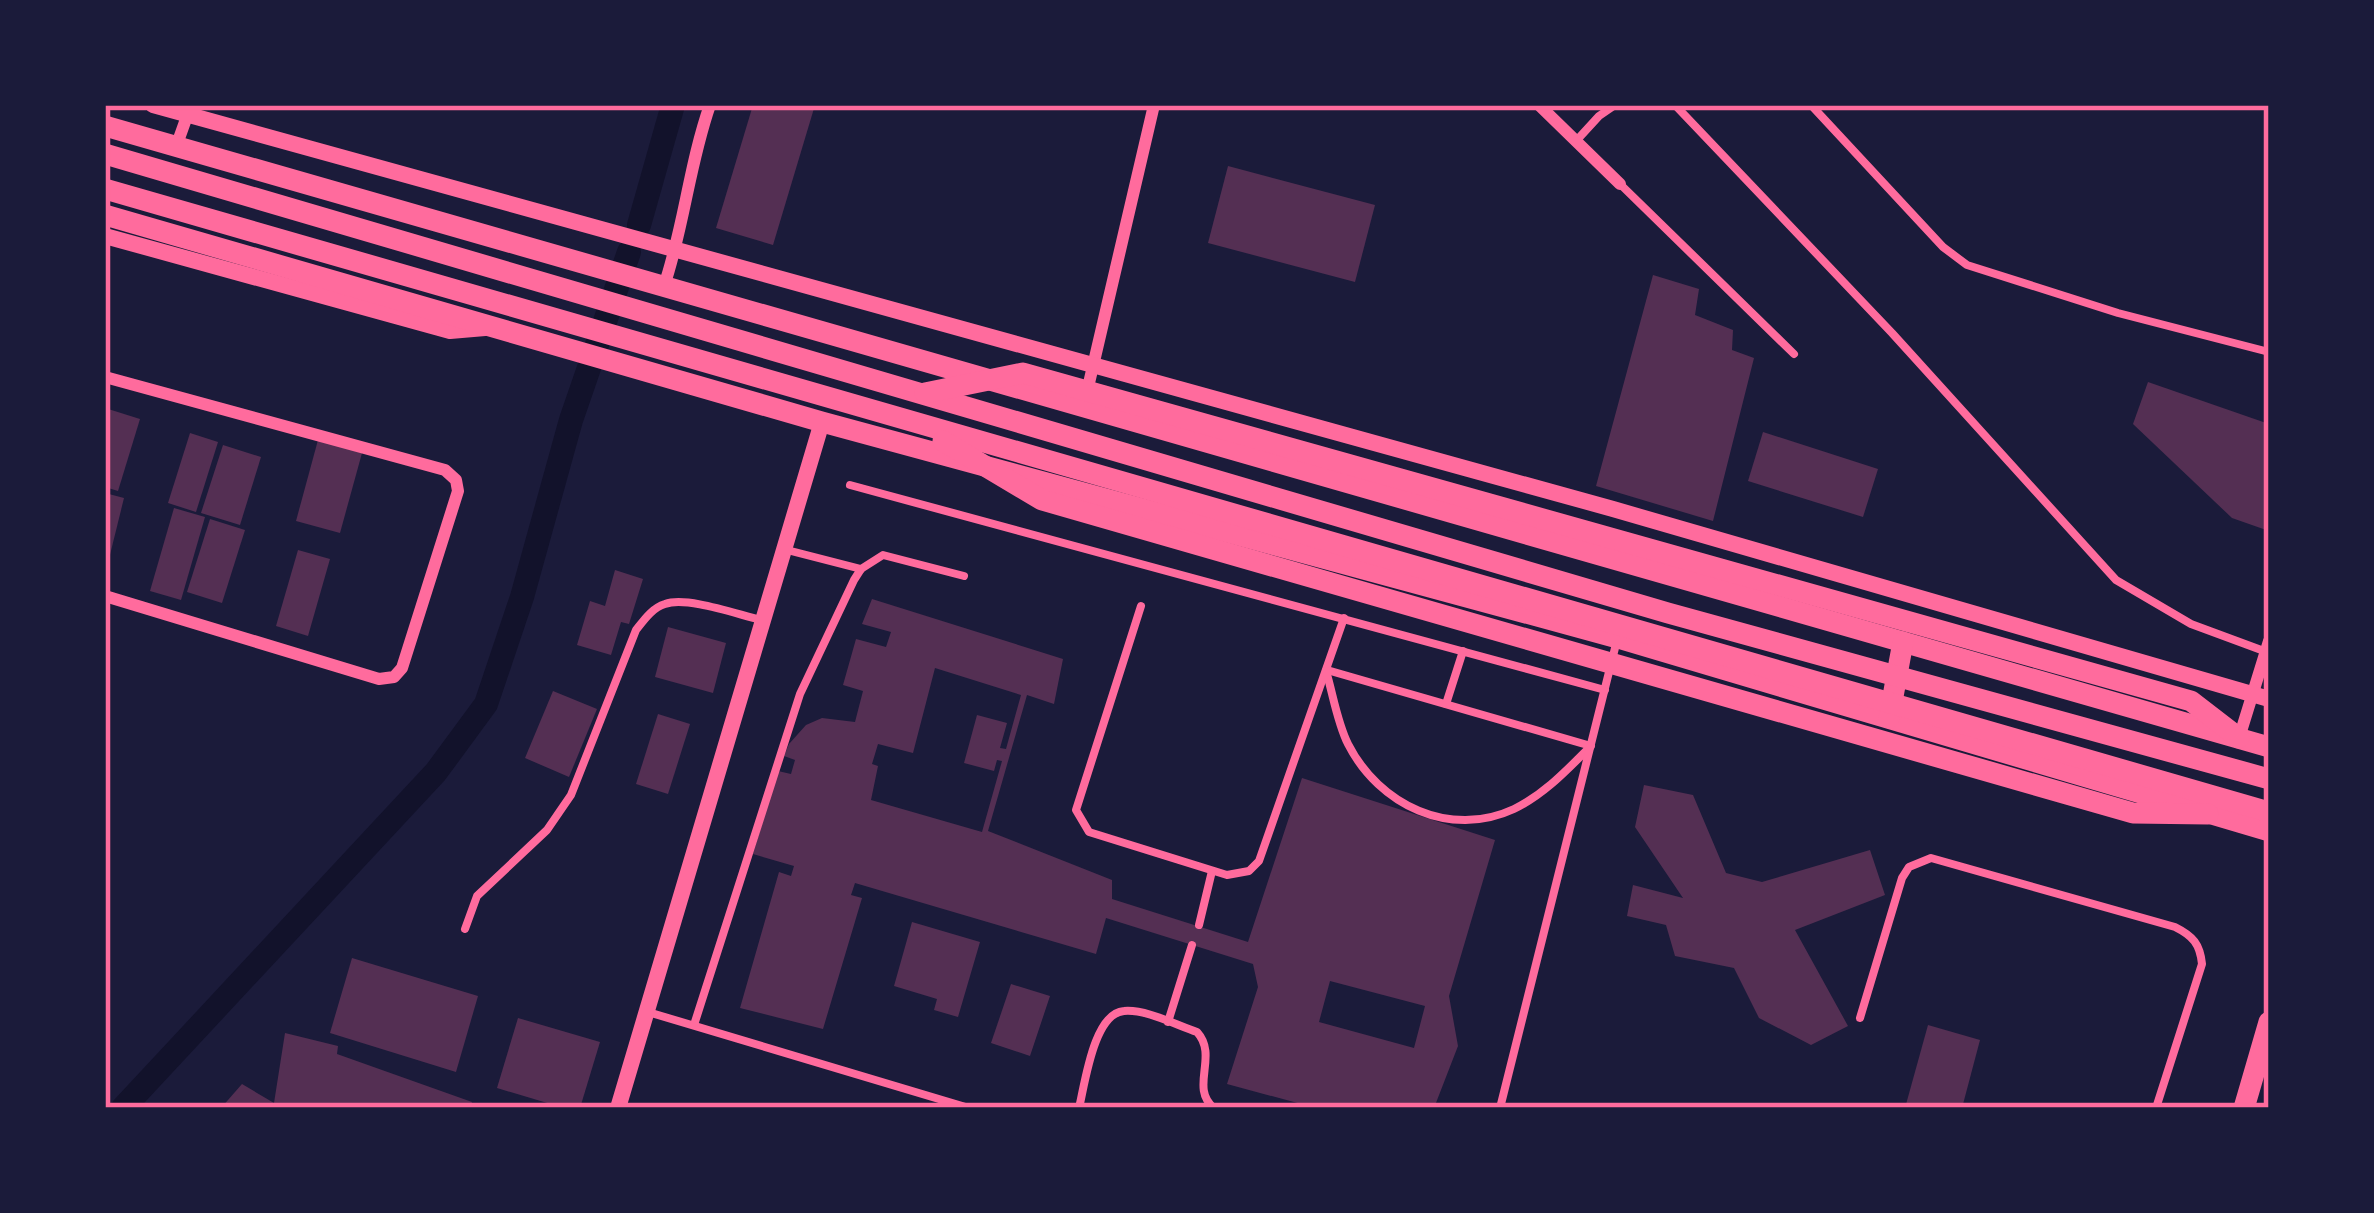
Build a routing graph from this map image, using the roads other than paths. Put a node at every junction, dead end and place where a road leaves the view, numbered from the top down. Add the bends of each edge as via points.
1 (153, 105) edge
2 (710, 105) edge
3 (1154, 105) edge
4 (1539, 105) edge
5 (1616, 105) edge
6 (1675, 105) edge
7 (1811, 105) edge
8 (189, 110) edge
9 (105, 126) edge
10 (1576, 141) junction
11 (176, 147) junction
12 (105, 154) edge
13 (1620, 184) joint
14 (105, 189) edge
15 (105, 215) edge
16 (105, 236) edge
17 (675, 250) junction
18 (663, 286) junction
19 (497, 326) junction
20 (2269, 352) edge
21 (1794, 354) dead end
22 (1094, 366) junction
23 (105, 377) edge
24 (921, 394) junction
25 (1084, 407) junction
26 (822, 422) junction
27 (914, 424) junction
28 (850, 485) dead end
29 (785, 549) junction
30 (861, 569) junction
31 (964, 576) dead end
32 (105, 596) edge
33 (1142, 606) dead end
34 (1344, 618) junction
35 (764, 620) junction
36 (1618, 638) junction
37 (1903, 642) junction
38 (2267, 646) edge
39 (1463, 651) junction
40 (1326, 670) junction
41 (1605, 690) junction
42 (2262, 697) edge
43 (1446, 704) junction
44 (1889, 719) junction
45 (2239, 738) junction
46 (1591, 746) junction
47 (2269, 747) edge
48 (2269, 779) edge
49 (2269, 812) edge
50 (2208, 814) junction
51 (2269, 831) edge
52 (1212, 871) junction
53 (1199, 925) dead end
54 (465, 929) dead end
55 (1192, 945) dead end
56 (647, 1011) junction
57 (1860, 1018) dead end
58 (1168, 1022) junction
59 (2269, 1022) edge
60 (694, 1025) junction
61 (619, 1108) edge
62 (969, 1108) edge
63 (1079, 1108) edge
64 (1214, 1108) edge
65 (1500, 1108) edge
66 (2156, 1108) edge
67 (2245, 1108) edge

1 - 8 street
2 - 17 street
3 - 22 street
4 - 10 street
5 - 10 lane
6 - 38 lane via 2116,580 2191,624
7 - 20 lane via 1967,265
8 - 11 street
8 - 17 street
9 - 11 main road
10 - 13 street
11 - 18 main road
12 - 24 main road
13 - 21 lane
14 - 27 main road
15 - 19 main road
16 - 19 street via 450,331
17 - 18 street
17 - 22 street
18 - 25 main road
19 - 26 main road
22 - 25 street
22 - 42 street
23 - 32 street via 445,470 458,491 394,677
24 - 45 main road via 1023,373 2191,701
24 - 48 main road
25 - 37 main road
26 - 29 street
26 - 36 main road
27 - 49 main road
27 - 50 main road via 1042,500 2132,813
28 - 34 lane
29 - 30 lane
29 - 35 street
30 - 31 lane via 883,556
30 - 60 lane via 800,694
33 - 52 lane via 1076,809 1089,832
34 - 39 lane
34 - 40 lane
35 - 54 lane via 686,603 648,614 571,795 547,830 477,896
35 - 56 street
36 - 41 lane
36 - 44 main road
37 - 44 main road
37 - 45 main road
38 - 42 street
39 - 41 lane
39 - 43 lane
40 - 43 lane
40 - 46 lane via 1347,742 1380,784 1422,814 1478,821 1514,809
40 - 52 lane via 1259,860 1240,875
41 - 46 lane
42 - 45 street
43 - 46 lane
44 - 50 main road
45 - 47 main road
46 - 65 lane
50 - 51 main road
52 - 53 lane
55 - 58 lane
56 - 60 lane
56 - 61 street
57 - 66 lane via 1902,878 1918,860 2175,927 2200,947 2203,964
58 - 63 lane via 1133,1011 1107,1018
58 - 64 lane via 1206,1041 1203,1090
59 - 67 main road
60 - 62 lane

